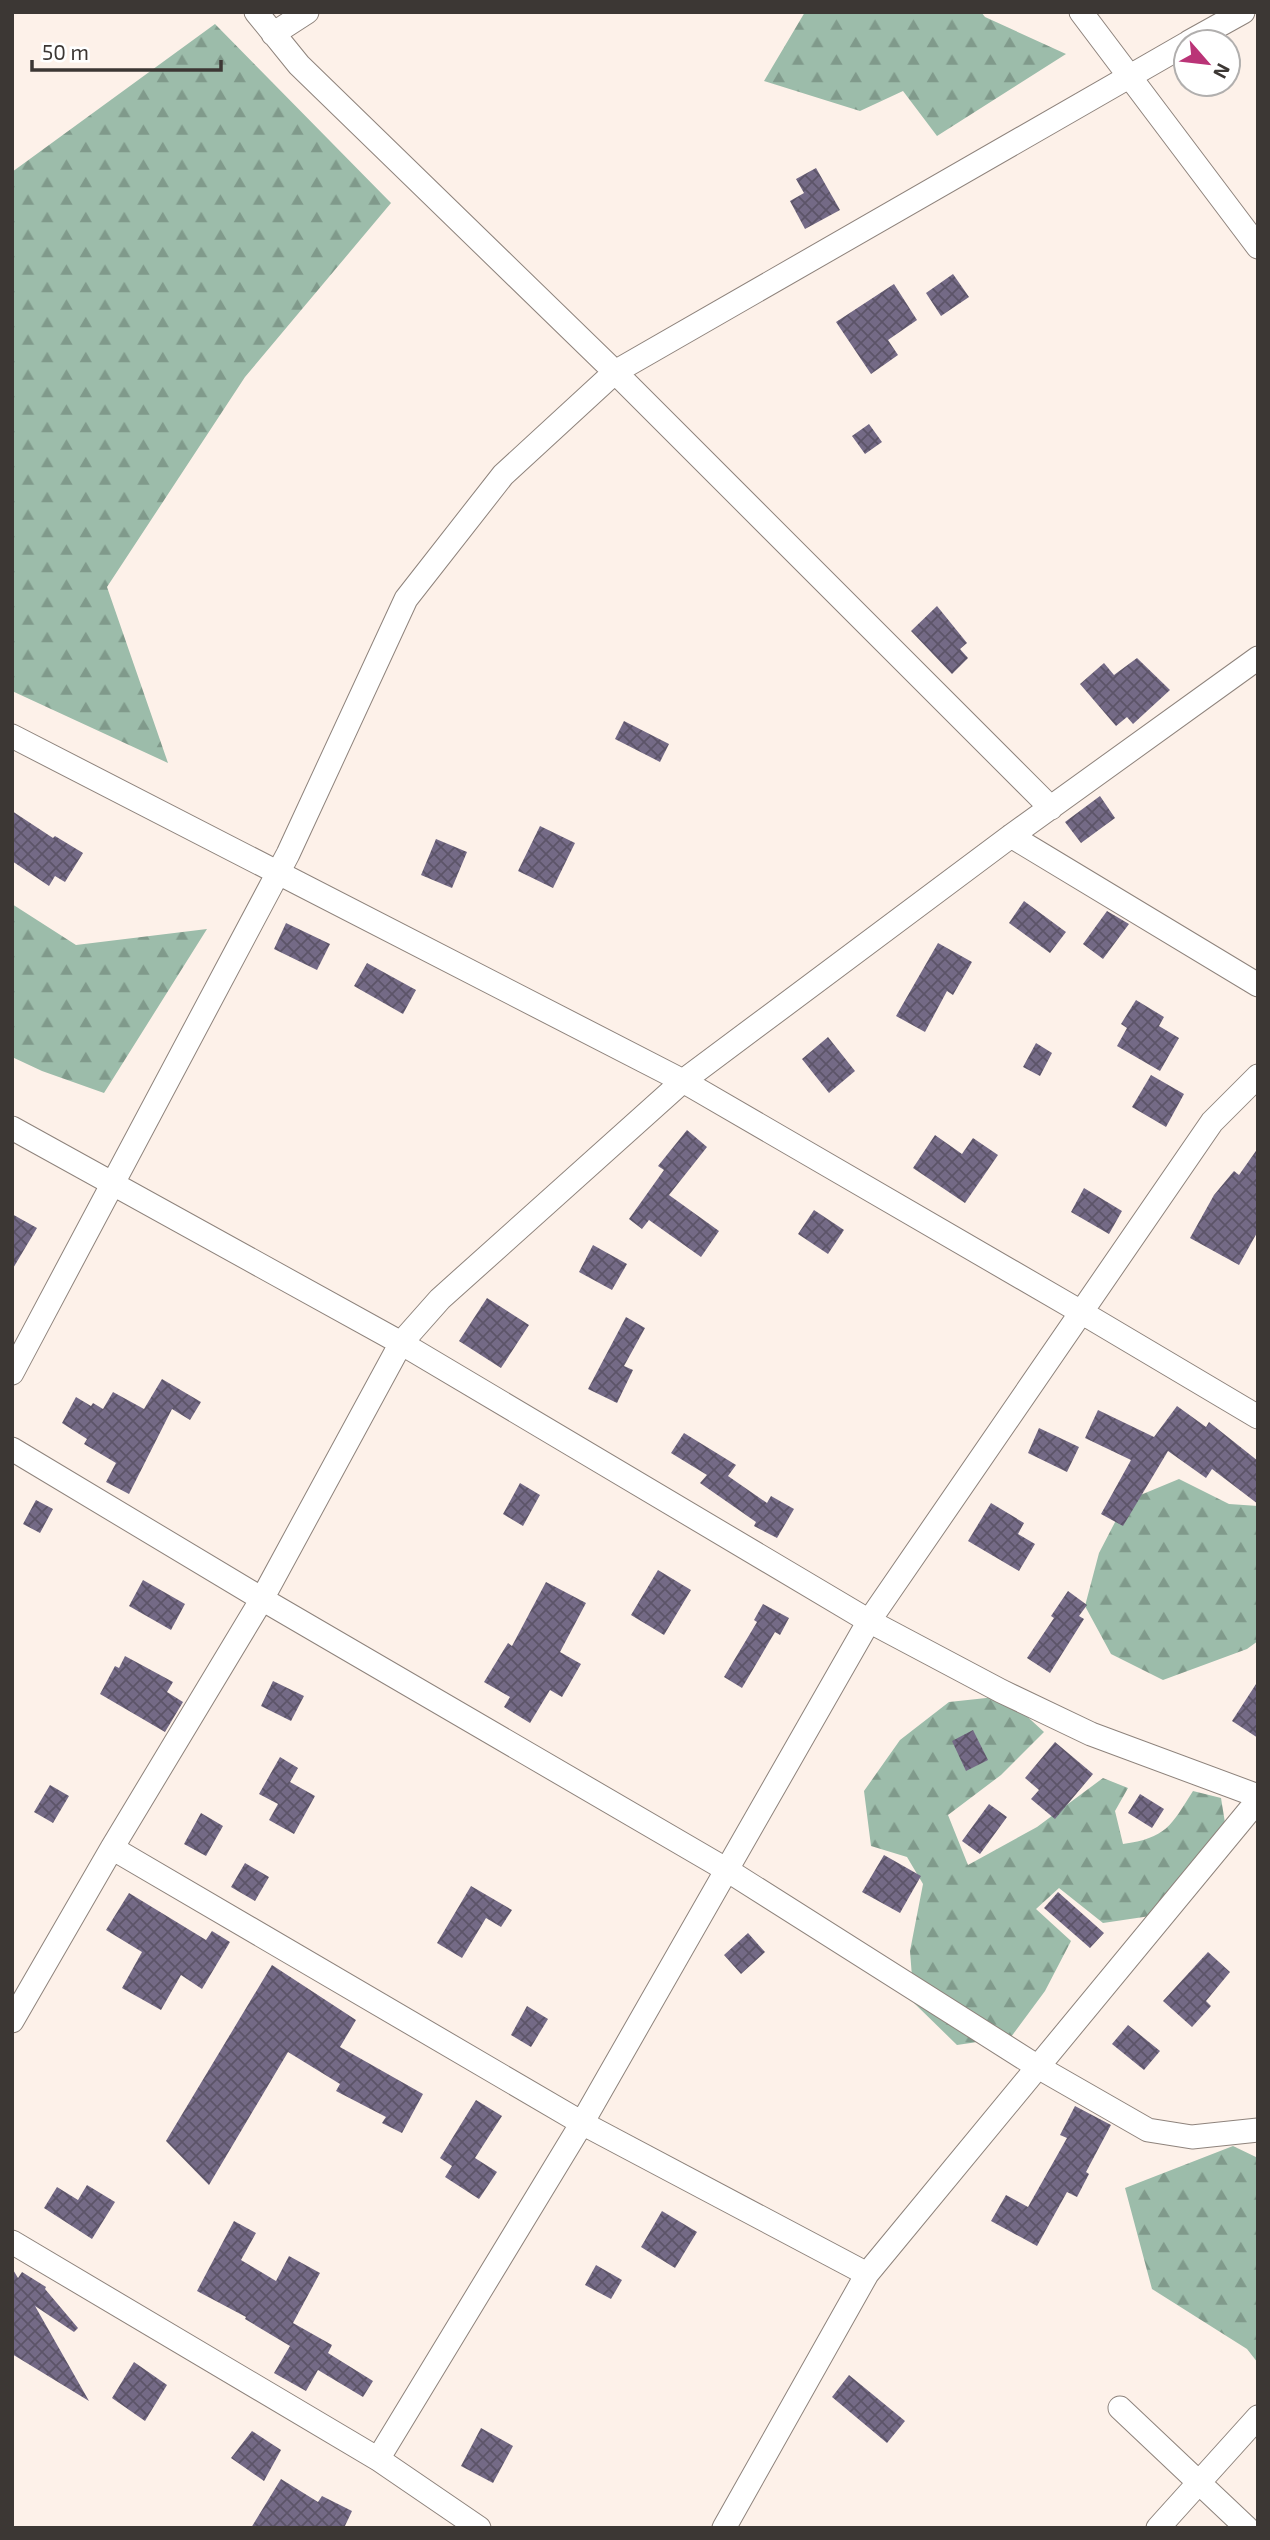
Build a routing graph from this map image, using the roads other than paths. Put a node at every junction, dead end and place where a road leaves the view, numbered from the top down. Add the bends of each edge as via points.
1 (256, 12) edge
2 (307, 12) edge
3 (1081, 12) edge
4 (1243, 12) edge
5 (1215, 28) edge
6 (273, 34) junction
7 (1172, 52) edge
8 (1129, 76) junction
9 (1258, 247) edge
10 (615, 372) junction
11 (1258, 658) edge
12 (12, 736) edge
13 (1051, 808) junction
14 (1011, 836) junction
15 (278, 873) junction
16 (1258, 985) edge
17 (1258, 1076) edge
18 (683, 1081) junction
19 (12, 1128) edge
20 (112, 1184) junction
21 (1082, 1312) junction
22 (401, 1343) junction
23 (12, 1373) edge
24 (1258, 1418) edge
25 (12, 1449) edge
26 (262, 1600) junction
27 (869, 1621) junction
28 (1258, 1798) edge
29 (112, 1848) junction
30 (727, 1870) junction
31 (12, 2021) edge
32 (1038, 2067) junction
33 (582, 2123) junction
34 (1258, 2130) edge
35 (12, 2242) edge
36 (867, 2274) junction
37 (1120, 2408) dead end
38 (1258, 2417) edge
39 (378, 2459) junction
40 (1199, 2482) junction
41 (479, 2528) edge
42 (724, 2528) edge
43 (1158, 2528) edge
44 (1247, 2528) edge

1 - 6 street
2 - 6 street
3 - 8 street
4 - 5 street
6 - 10 street via 299,65
7 - 8 street
8 - 9 street
8 - 10 street
10 - 13 street
10 - 15 street via 503,475 406,599
11 - 13 street
12 - 15 street
13 - 14 street
14 - 16 street
14 - 18 street
15 - 18 street
15 - 20 street
17 - 21 street via 1212,1122
18 - 21 street
18 - 22 street via 440,1298
19 - 20 street
20 - 22 street
20 - 23 street
21 - 24 street
21 - 27 street
22 - 26 street
22 - 27 street
25 - 26 street
26 - 29 street
26 - 30 street
27 - 28 street via 1091,1734
27 - 30 street
28 - 32 street
29 - 31 street
29 - 33 street
30 - 32 street
30 - 33 street
32 - 34 street via 1148,2130 1192,2137
32 - 36 street
33 - 36 street
33 - 39 street
35 - 39 street
36 - 42 street
37 - 40 street
38 - 40 street
39 - 41 street
40 - 43 street
40 - 44 street

